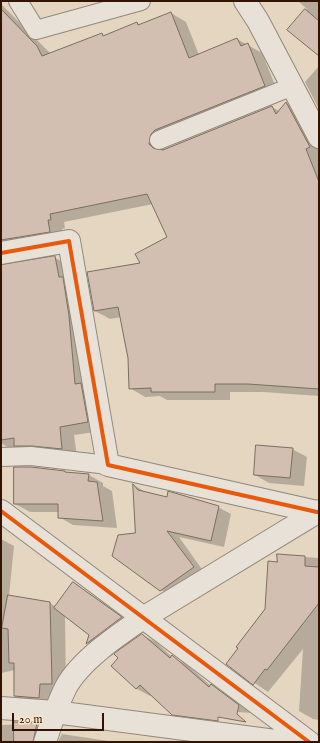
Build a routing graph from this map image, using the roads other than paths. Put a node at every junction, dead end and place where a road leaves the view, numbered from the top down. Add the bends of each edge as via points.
1 (18, 1) edge
2 (141, 1) edge
3 (245, 1) edge
4 (293, 86) junction
5 (319, 137) edge
6 (159, 140) dead end
7 (1, 253) edge
8 (1, 457) edge
9 (108, 465) junction
10 (1, 511) edge
11 (318, 512) edge
12 (143, 618) junction
13 (1, 708) edge
14 (55, 712) junction
15 (45, 742) edge
16 (283, 742) edge
17 (309, 742) edge

1 - 2 lane via 36,30
3 - 4 street
4 - 5 street
4 - 6 lane
7 - 9 street via 69,241
8 - 9 lane via 31,456
9 - 11 street
10 - 12 street
11 - 12 street
12 - 14 street via 117,636 85,664 67,686
12 - 17 street
13 - 14 street
14 - 15 street
14 - 16 street

